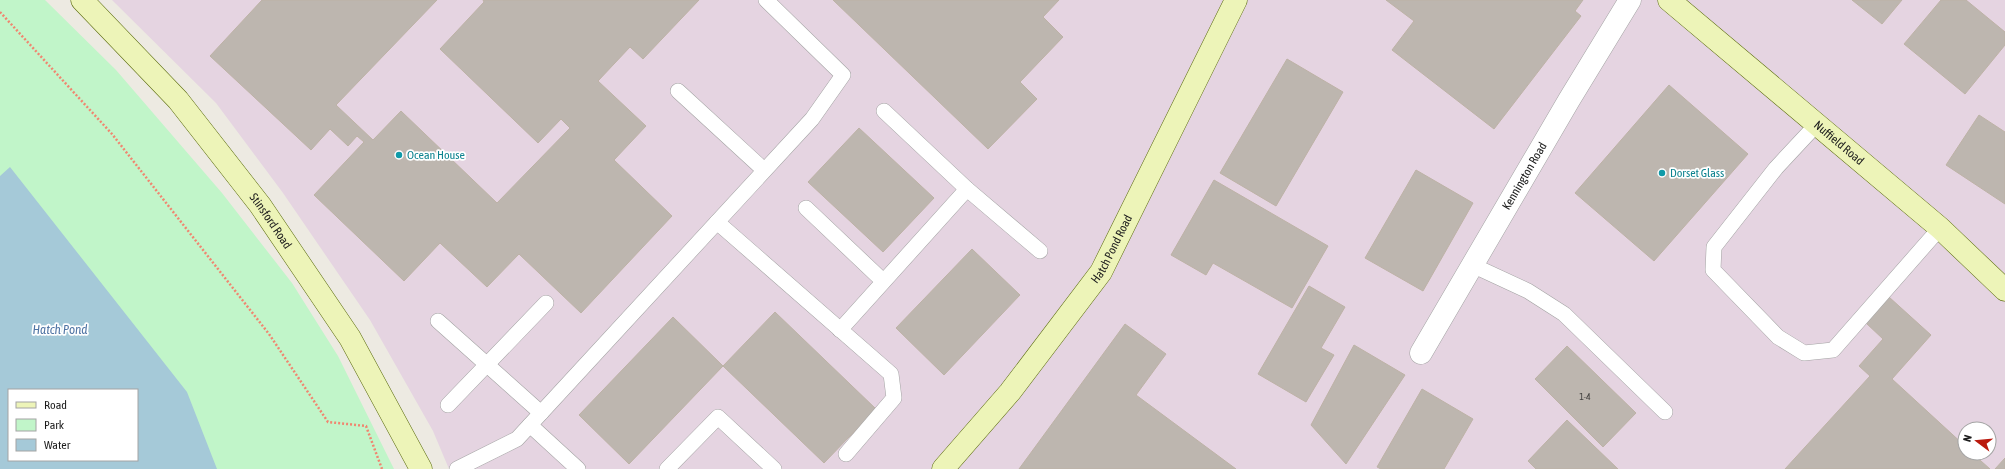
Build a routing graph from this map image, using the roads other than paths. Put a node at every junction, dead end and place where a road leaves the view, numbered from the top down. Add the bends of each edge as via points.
1 (82, 0) edge
2 (766, 0) edge
3 (1236, 0) edge
4 (1630, 0) edge
5 (1670, 0) edge
6 (678, 91) dead end
7 (884, 111) dead end
8 (1817, 124) junction
9 (764, 170) junction
10 (967, 189) junction
11 (806, 208) dead end
12 (717, 222) junction
13 (1940, 228) junction
14 (1040, 251) dead end
15 (1472, 265) junction
16 (883, 282) junction
17 (2005, 290) edge
18 (546, 303) dead end
19 (438, 321) dead end
20 (840, 330) junction
21 (1421, 353) dead end
22 (487, 364) junction
23 (448, 404) dead end
24 (1665, 412) dead end
25 (541, 413) junction
26 (530, 425) junction
27 (846, 454) dead end
28 (670, 468) edge
29 (422, 469) edge
30 (457, 469) edge
31 (578, 469) edge
32 (774, 469) edge
33 (943, 469) edge

1 - 29 street, Stinsford Road via 178,100 260,205 350,338
2 - 9 lane via 843,75 812,119
3 - 33 street, Hatch Pond Road via 1102,272 1010,392
4 - 15 street, Kennington Road
5 - 8 street, Nuffield Road
6 - 9 lane
7 - 10 lane
8 - 13 street, Nuffield Road
8 - 13 lane via 1776,168 1714,247 1713,270 1778,337 1804,353 1833,350
9 - 12 lane
10 - 14 lane
10 - 16 lane
11 - 16 lane
12 - 20 lane
12 - 25 lane
13 - 17 street, Nuffield Road
15 - 21 street, Kennington Road
15 - 24 lane via 1528,291 1564,314
16 - 20 lane
18 - 22 lane
19 - 22 lane
20 - 27 lane via 891,374 894,398
22 - 23 lane
22 - 25 lane
25 - 26 lane
26 - 30 lane via 517,439
26 - 31 lane
28 - 32 lane via 718,417

